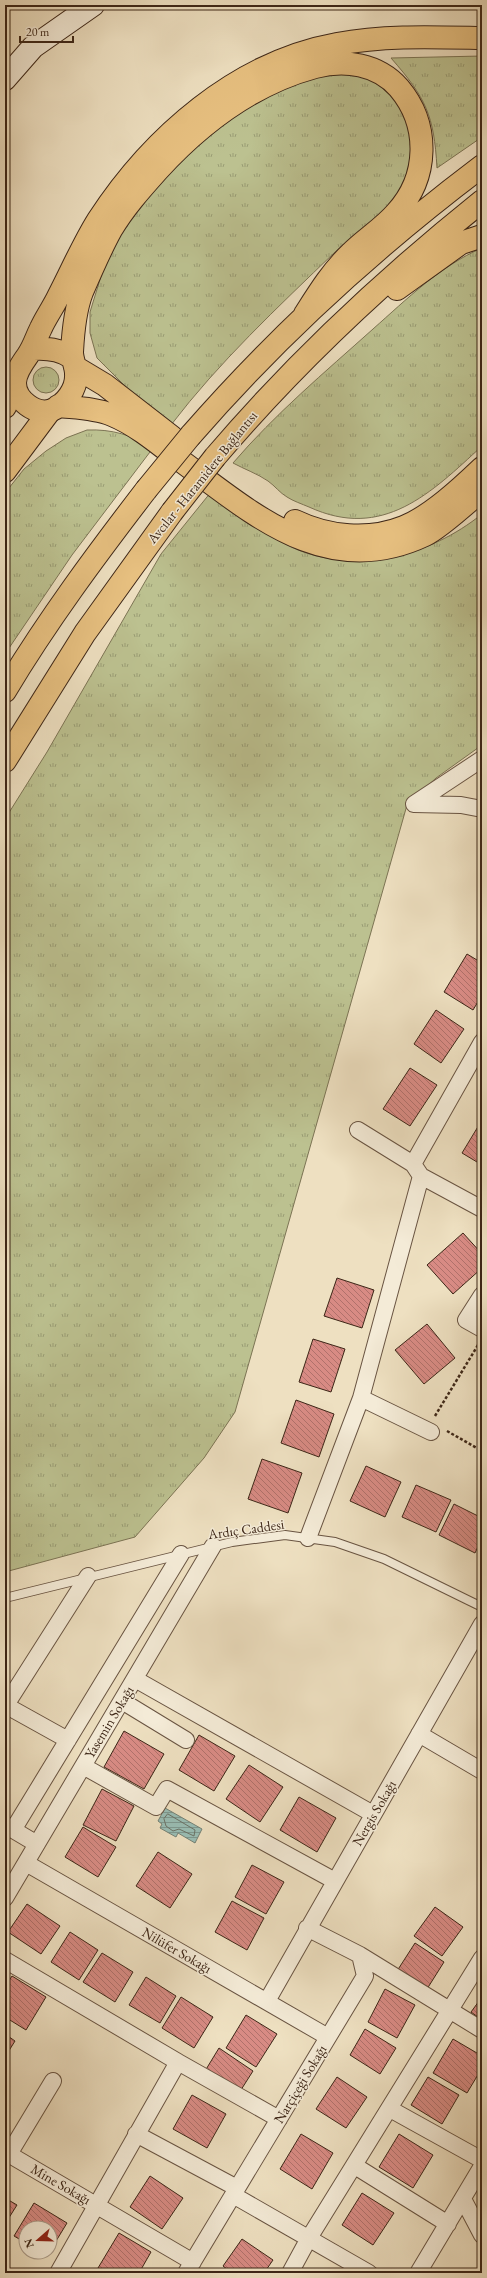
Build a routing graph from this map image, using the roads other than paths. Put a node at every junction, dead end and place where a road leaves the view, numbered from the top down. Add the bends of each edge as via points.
1 (93, 5) edge
2 (482, 38) edge
3 (5, 79) edge
4 (482, 166) edge
5 (482, 201) edge
6 (482, 236) edge
7 (356, 312) junction
8 (305, 314) junction
9 (33, 349) junction
10 (73, 362) junction
11 (14, 384) junction
12 (5, 407) edge
13 (54, 409) junction
14 (482, 468) edge
15 (5, 471) edge
16 (482, 490) edge
17 (5, 691) edge
18 (482, 759) edge
19 (5, 761) edge
20 (482, 810) edge
21 (482, 1042) edge
22 (358, 1130) dead end
23 (417, 1170) junction
24 (482, 1209) edge
25 (482, 1295) edge
26 (480, 1336) edge
27 (361, 1398) junction
28 (435, 1427) road end
29 (308, 1538) junction
30 (214, 1546) junction
31 (180, 1554) junction
32 (88, 1576) junction
33 (5, 1598) edge
34 (482, 1607) edge
35 (482, 1624) edge
36 (135, 1679) junction
37 (122, 1701) junction
38 (5, 1705) edge
39 (419, 1734) junction
40 (68, 1740) junction
41 (186, 1740) dead end
42 (83, 1766) junction
43 (482, 1771) edge
44 (373, 1814) junction
45 (9, 1827) edge
46 (37, 1844) junction
47 (26, 1863) junction
48 (335, 1881) junction
49 (5, 1898) edge
50 (307, 1928) junction
51 (360, 1955) junction
52 (482, 1958) edge
53 (5, 1960) edge
54 (266, 2001) junction
55 (451, 2010) junction
56 (482, 2030) edge
57 (328, 2037) junction
58 (178, 2062) junction
59 (54, 2081) dead end
60 (390, 2109) junction
61 (279, 2119) junction
62 (136, 2134) junction
63 (7, 2153) edge
64 (482, 2160) edge
65 (355, 2166) junction
66 (482, 2166) edge
67 (235, 2192) junction
68 (462, 2199) junction
69 (96, 2205) junction
70 (448, 2224) junction
71 (482, 2235) edge
72 (309, 2238) junction
73 (190, 2268) edge
74 (58, 2273) edge
75 (290, 2273) edge
76 (369, 2273) edge
77 (418, 2273) edge

1 - 3 main road via 33,47
2 - 9 main road via 414,36 335,44 307,51 267,67 212,99 164,140 116,194 96,223 41,328
4 - 8 main road via 340,282
5 - 7 main road, Avcılar - Haramidere Bağlantısı via 409,262
6 - 7 main road via 461,243 392,292
7 - 19 main road, Avcılar - Haramidere Bağlantısı, bridge via 267,398 215,456 133,563 85,633
8 - 10 main road via 325,281 350,254 396,213 418,179 423,156 420,129 414,110 393,81 381,72 360,65 322,65 287,76 256,90 207,123 169,159 134,197 111,230 92,268 80,299
8 - 17 main road, bridge via 226,395 146,490 97,555
9 - 10 main road via 64,352
9 - 11 main road
10 - 13 main road via 77,377 71,394
10 - 14 main road via 255,498 308,527 354,536 405,527 430,512
11 - 12 main road
11 - 13 main road via 23,401 30,407
13 - 15 main road via 15,455
13 - 16 main road via 95,410 112,416 157,443 260,518 306,542 328,548 363,550 396,546 419,538
18 - 20 street via 414,804 460,805
21 - 23 street
22 - 23 street
23 - 24 street
23 - 27 street
25 - 26 street via 466,1320
27 - 28 street
27 - 29 street
29 - 30 lane, Ardıç Caddesi via 285,1535
29 - 34 lane, Ardıç Caddesi via 335,1542 384,1559
30 - 31 lane, Ardıç Caddesi
30 - 36 street, Yasemin Sokağı
31 - 32 lane, Ardıç Caddesi
31 - 40 street, Yasemin Sokağı
32 - 33 lane, Ardıç Caddesi
32 - 38 street
35 - 39 street, Nergis Sokağı
36 - 37 street, Yasemin Sokağı
36 - 44 street
37 - 41 street
37 - 42 street, Yasemin Sokağı
38 - 40 street
39 - 43 street
39 - 44 street, Nergis Sokağı
40 - 45 street, Yasemin Sokağı
42 - 46 street, Yasemin Sokağı
42 - 48 street via 156,1808 167,1789
44 - 48 street, Nergis Sokağı
45 - 46 street
46 - 47 street, Yasemin Sokağı
47 - 49 street, Yasemin Sokağı
47 - 54 street, Nilüfer Sokağı
48 - 50 street, Nergis Sokağı
50 - 51 street
50 - 54 street, Nergis Sokağı
51 - 55 street
51 - 57 street, Narçiçeği Sokağı via 365,1976
52 - 55 street
53 - 58 street
54 - 57 street, Nilüfer Sokağı
55 - 56 street
55 - 60 street
57 - 61 street, Narçiçeği Sokağı
58 - 61 street
58 - 62 street
59 - 63 street
60 - 64 street
60 - 65 street
61 - 67 street, Narçiçeği Sokağı
62 - 67 street
62 - 69 street
63 - 69 street, Mine Sokağı
65 - 70 street
65 - 72 street
66 - 68 street
67 - 72 street
67 - 73 street, Narçiçeği Sokağı
68 - 70 street
68 - 71 street
69 - 73 street, Narçiçeği Sokağı
69 - 74 street
70 - 77 street
72 - 75 street
72 - 76 street

